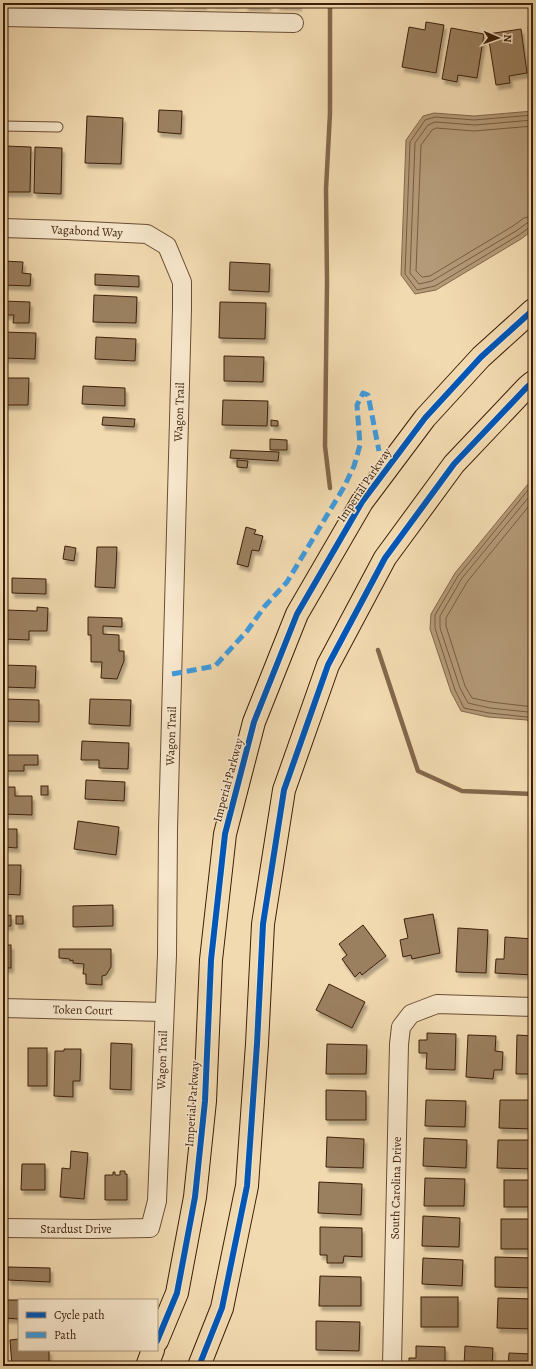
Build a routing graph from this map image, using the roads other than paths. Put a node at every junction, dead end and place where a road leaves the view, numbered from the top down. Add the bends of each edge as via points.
1 (3, 17) edge
2 (294, 23) dead end
3 (3, 126) edge
4 (58, 127) dead end
5 (3, 228) edge
6 (167, 246) joint
7 (533, 310) edge
8 (533, 382) edge
9 (533, 1007) edge
10 (3, 1008) edge
11 (164, 1012) junction
12 (3, 1228) edge
13 (150, 1228) joint
14 (158, 1339) edge
15 (153, 1351) edge
16 (147, 1366) edge
17 (199, 1366) edge
18 (392, 1366) edge

1 - 2 street
3 - 4 lane
5 - 6 street, Vagabond Way via 147,234
6 - 11 street, Wagon Trail via 182,282 182,309
7 - 14 main road, Imperial Parkway via 481,357 425,418 362,502 297,614 254,722 225,834 211,960 205,1101 195,1197 177,1292
8 - 17 main road via 454,464 385,558 328,665 284,790 263,924 247,1186 222,1308
9 - 18 street, South Carolina Drive via 437,1004 411,1014 401,1027
10 - 11 street, Token Court
11 - 13 street, Wagon Trail via 157,1201
12 - 13 street, Stardust Drive
15 - 16 main road

